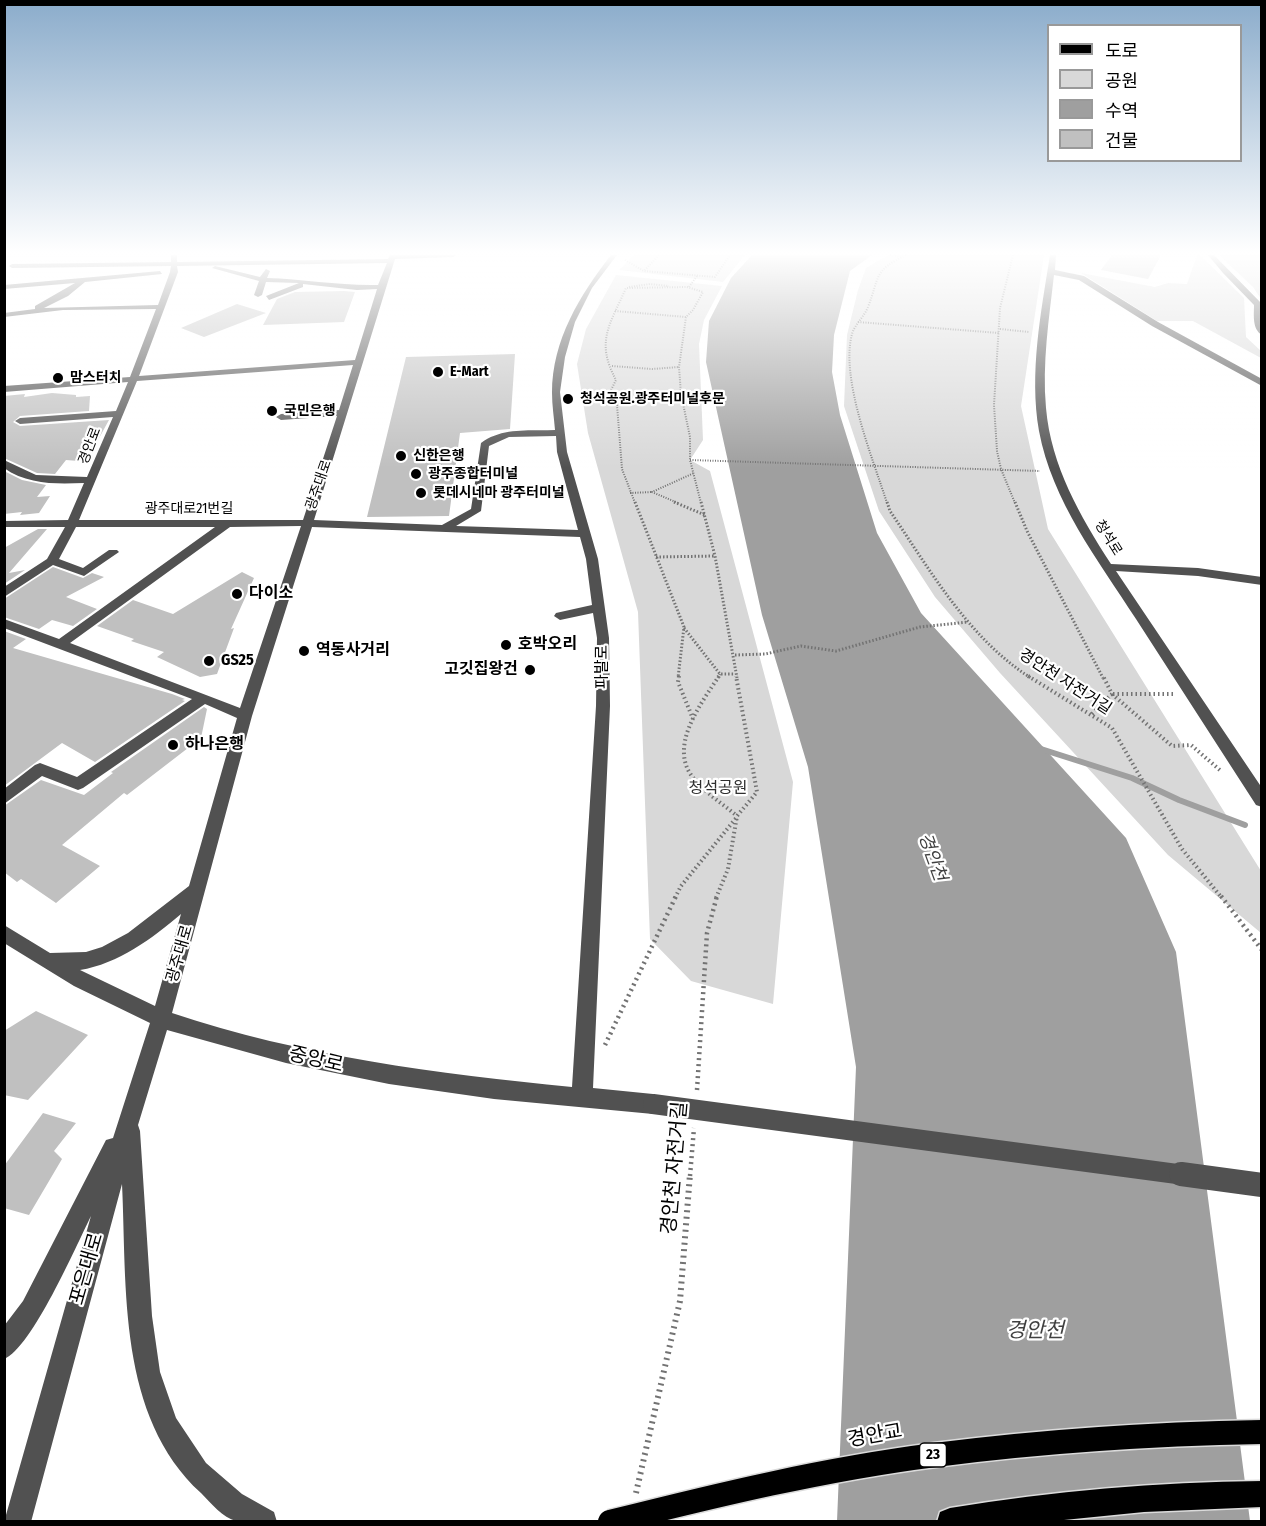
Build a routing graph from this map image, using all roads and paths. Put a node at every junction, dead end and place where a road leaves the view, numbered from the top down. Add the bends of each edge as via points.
1 (153, 326) edge
2 (369, 326) edge
3 (571, 326) edge
4 (609, 326) edge
5 (683, 326) edge
6 (856, 326) edge
7 (924, 326) edge
8 (999, 326) edge
9 (1045, 326) edge
10 (1159, 326) edge
11 (999, 331) junction
12 (1044, 334) junction
13 (358, 362) junction
14 (612, 366) junction
15 (679, 367) junction
16 (134, 379) junction
17 (1262, 383) edge
18 (4, 389) edge
19 (681, 394) junction
20 (617, 405) junction
21 (343, 413) junction
22 (117, 414) junction
23 (281, 417) dead end
24 (20, 421) dead end
25 (559, 433) junction
26 (690, 460) junction
27 (4, 463) edge
28 (877, 467) junction
29 (1001, 469) junction
30 (1055, 472) junction
31 (694, 473) junction
32 (92, 480) junction
33 (652, 492) junction
34 (630, 493) junction
35 (705, 515) junction
36 (306, 523) junction
37 (4, 524) edge
38 (72, 524) junction
39 (226, 524) junction
40 (443, 528) junction
41 (586, 534) junction
42 (114, 552) dead end
43 (715, 556) junction
44 (656, 557) junction
45 (52, 561) junction
46 (1109, 567) junction
47 (1262, 581) edge
48 (4, 593) edge
49 (600, 607) junction
50 (560, 616) dead end
51 (968, 621) junction
52 (4, 623) edge
53 (684, 627) junction
54 (59, 645) junction
55 (735, 655) junction
56 (720, 674) junction
57 (735, 674) junction
58 (1112, 694) junction
59 (1192, 694) junction
60 (204, 698) junction
61 (1092, 714) junction
62 (245, 716) junction
63 (693, 719) junction
64 (1226, 776) dead end
65 (4, 798) edge
66 (1262, 801) edge
67 (738, 816) junction
68 (198, 890) junction
69 (4, 933) edge
70 (1262, 950) edge
71 (46, 961) junction
72 (161, 1019) junction
73 (605, 1047) dead end
74 (582, 1098) junction
75 (696, 1100) dead end
76 (129, 1119) junction
77 (694, 1124) dead end
78 (1262, 1185) edge
79 (4, 1347) edge
80 (1262, 1432) edge
81 (1262, 1494) edge
82 (635, 1498) dead end
83 (17, 1521) edge
84 (264, 1521) edge
85 (610, 1521) edge
86 (950, 1521) edge

1 - 16 street, 경안로
2 - 13 street, 광주대로
3 - 25 street, 파발로 via 556,392
4 - 14 path via 605,358
5 - 15 path
6 - 28 path, 경안천 자전거길 via 851,337 851,378
7 - 11 path
8 - 11 path
9 - 12 street, 청석로
10 - 17 street
11 - 12 path
11 - 29 path via 994,405
12 - 30 street, 청석로 via 1040,394
13 - 16 street
13 - 21 street, 광주대로
14 - 15 path
14 - 20 path via 616,383 608,396
15 - 19 path, 경안천 자전거길
16 - 18 street
16 - 22 street, 경안로
19 - 20 path
19 - 26 path, 경안천 자전거길 via 690,437
20 - 34 path via 622,469
21 - 23 street
21 - 36 street, 광주대로
22 - 24 street
22 - 32 street, 경안로
25 - 40 street via 490,439 484,445 476,511
25 - 41 street, 파발로
26 - 28 path
26 - 31 path, 경안천 자전거길
27 - 32 street via 19,474 32,477
28 - 29 path
28 - 51 path, 경안천 자전거길 via 897,525
29 - 30 path
29 - 58 path via 1027,531
30 - 46 street, 청석로
31 - 33 path
31 - 35 path, 경안천 자전거길
32 - 38 street, 경안로
33 - 34 path
33 - 35 path
34 - 44 path
35 - 43 path, 경안천 자전거길
36 - 39 street, 광주대로21번길
36 - 40 street, 광주대로21번길
36 - 62 street, 광주대로
37 - 38 street, 광주대로21번길
38 - 39 street, 광주대로21번길
38 - 45 street
39 - 54 street
40 - 41 street, 광주대로21번길
41 - 49 street, 파발로
42 - 45 street via 84,572
43 - 44 path
43 - 55 path, 경안천 자전거길
44 - 53 path
45 - 48 street
46 - 47 street via 1219,574
46 - 59 street, 청석로
49 - 50 street
49 - 74 street, 파발로 via 603,706
51 - 55 path via 908,630 836,651 801,646 765,654
51 - 61 path, 경안천 자전거길 via 1022,672
52 - 54 street
53 - 56 path
53 - 63 path via 678,682
54 - 60 street
55 - 57 path, 경안천 자전거길
56 - 57 path
56 - 63 path
57 - 67 path, 경안천 자전거길 via 757,792
58 - 59 path
58 - 61 path
58 - 64 path via 1172,746 1191,745
59 - 66 street, 청석로
60 - 62 street
60 - 65 street via 78,784 40,769
61 - 70 path, 경안천 자전거길 via 1112,728 1182,849
62 - 68 street, 광주대로
63 - 67 path via 682,751 691,776
67 - 73 path via 681,886
67 - 75 path, 경안천 자전거길 via 728,869 707,933
68 - 71 street via 122,948 88,960
68 - 72 street, 광주대로
69 - 71 street, 중앙로
71 - 72 street, 중앙로
72 - 74 street, 중앙로 via 365,1071
72 - 76 street, 포은대로
74 - 78 street, 중앙로, bridge
76 - 79 street via 32,1309
76 - 83 street, 포은대로
76 - 84 street via 140,1316 148,1372 165,1425 197,1472 232,1504
77 - 82 path, 경안천 자전거길 via 680,1301
80 - 85 main road, 경안교 / 23, bridge via 1108,1436 903,1458 688,1500
81 - 86 main road via 1127,1498

